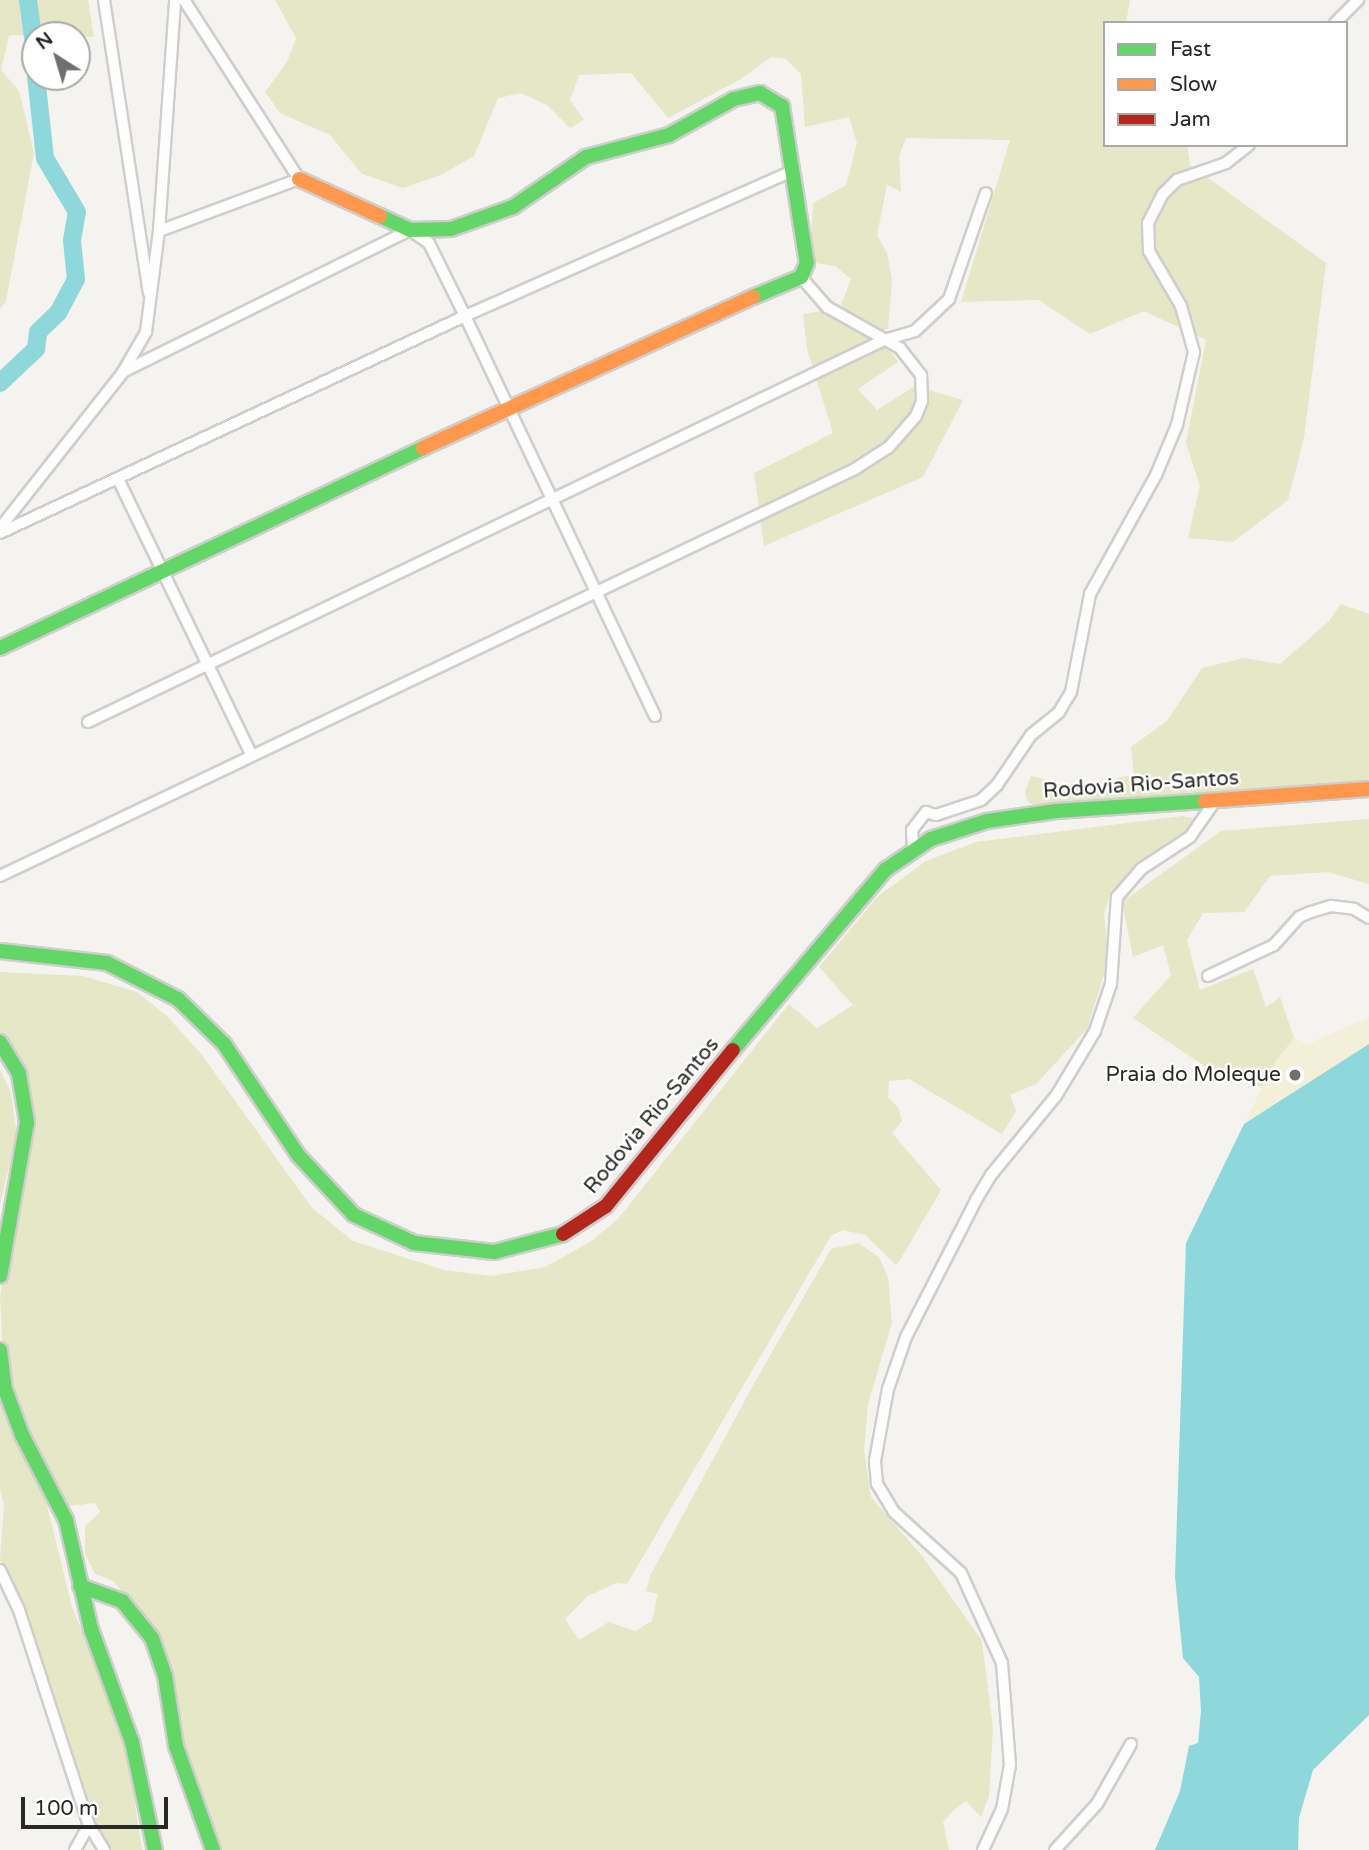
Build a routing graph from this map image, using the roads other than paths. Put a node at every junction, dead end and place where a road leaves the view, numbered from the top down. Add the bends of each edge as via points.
1 (104, 0) edge
2 (175, 0) edge
3 (184, 0) edge
4 (1358, 0) edge
5 (1337, 21) edge
6 (1246, 147) edge
7 (792, 171) junction
8 (299, 179) junction
9 (986, 193) dead end
10 (410, 230) junction
11 (159, 231) junction
12 (801, 277) junction
13 (152, 309) junction
14 (466, 316) junction
15 (884, 340) junction
16 (123, 372) junction
17 (508, 408) junction
18 (119, 481) junction
19 (551, 499) junction
20 (0, 531) edge
21 (163, 575) junction
22 (596, 590) junction
23 (0, 648) edge
24 (207, 666) junction
25 (655, 716) dead end
26 (88, 722) dead end
27 (251, 754) junction
28 (1369, 789) edge
29 (1215, 801) junction
30 (974, 803) junction
31 (987, 821) junction
32 (913, 849) junction
33 (0, 876) edge
34 (1369, 918) edge
35 (0, 951) edge
36 (1208, 976) dead end
37 (0, 1042) edge
38 (0, 1276) edge
39 (0, 1350) edge
40 (0, 1570) edge
41 (80, 1586) junction
42 (1131, 1744) dead end
43 (89, 1825) junction
44 (75, 1850) edge
45 (104, 1850) edge
46 (155, 1850) edge
47 (213, 1850) edge
48 (983, 1850) edge
49 (1055, 1850) edge

1 - 13 street
2 - 11 street
3 - 8 street
4 - 5 street
6 - 30 street via 1226,163 1177,180 1163,194 1148,223 1149,251 1181,306 1194,352 1177,425 1142,507 1090,594 1071,692 1059,712 1031,735 997,785
7 - 10 main road via 782,106 751,92 669,135 586,157 513,207 481,220 451,229
7 - 12 main road via 806,252
7 - 14 street
8 - 10 main road
8 - 11 street
9 - 15 street via 949,299 915,331
10 - 14 street via 429,243
10 - 16 street
11 - 13 street
12 - 15 street via 827,307
12 - 17 main road
13 - 16 street via 138,350
14 - 17 street
14 - 18 street
15 - 19 street
15 - 22 street via 912,359 923,387 916,416 889,447 855,469
16 - 20 street
17 - 19 street
17 - 21 main road
18 - 20 street
18 - 21 street
19 - 22 street
19 - 24 street
21 - 23 main road
21 - 24 street
22 - 25 street
22 - 27 street
24 - 26 street
24 - 27 street
27 - 33 street
28 - 29 main road, Rodovia Rio-Santos
29 - 31 main road, Rodovia Rio-Santos via 1056,811
29 - 48 street via 1190,837 1141,869 1117,897 1111,984 1095,1031 1056,1096 976,1200 906,1337 885,1401 875,1461 880,1491 894,1512 946,1554 961,1573 1002,1663 1010,1765 1002,1809
30 - 31 street
30 - 32 street via 936,815 926,812 912,831
31 - 32 main road, Rodovia Rio-Santos
32 - 35 main road, Rodovia Rio-Santos via 885,870 839,920 607,1206 575,1229 538,1244 494,1252 414,1243 355,1215 298,1155 224,1044 178,999 107,963
34 - 36 street via 1354,909 1331,906 1311,912 1299,917 1274,945
37 - 38 main road via 19,1074 27,1122
39 - 41 main road via 5,1390 22,1435 66,1520
40 - 43 street via 19,1610
41 - 46 main road via 132,1742
41 - 47 main road via 122,1601 152,1638 165,1676 176,1746
42 - 49 street via 1102,1796
43 - 44 street
43 - 45 street

